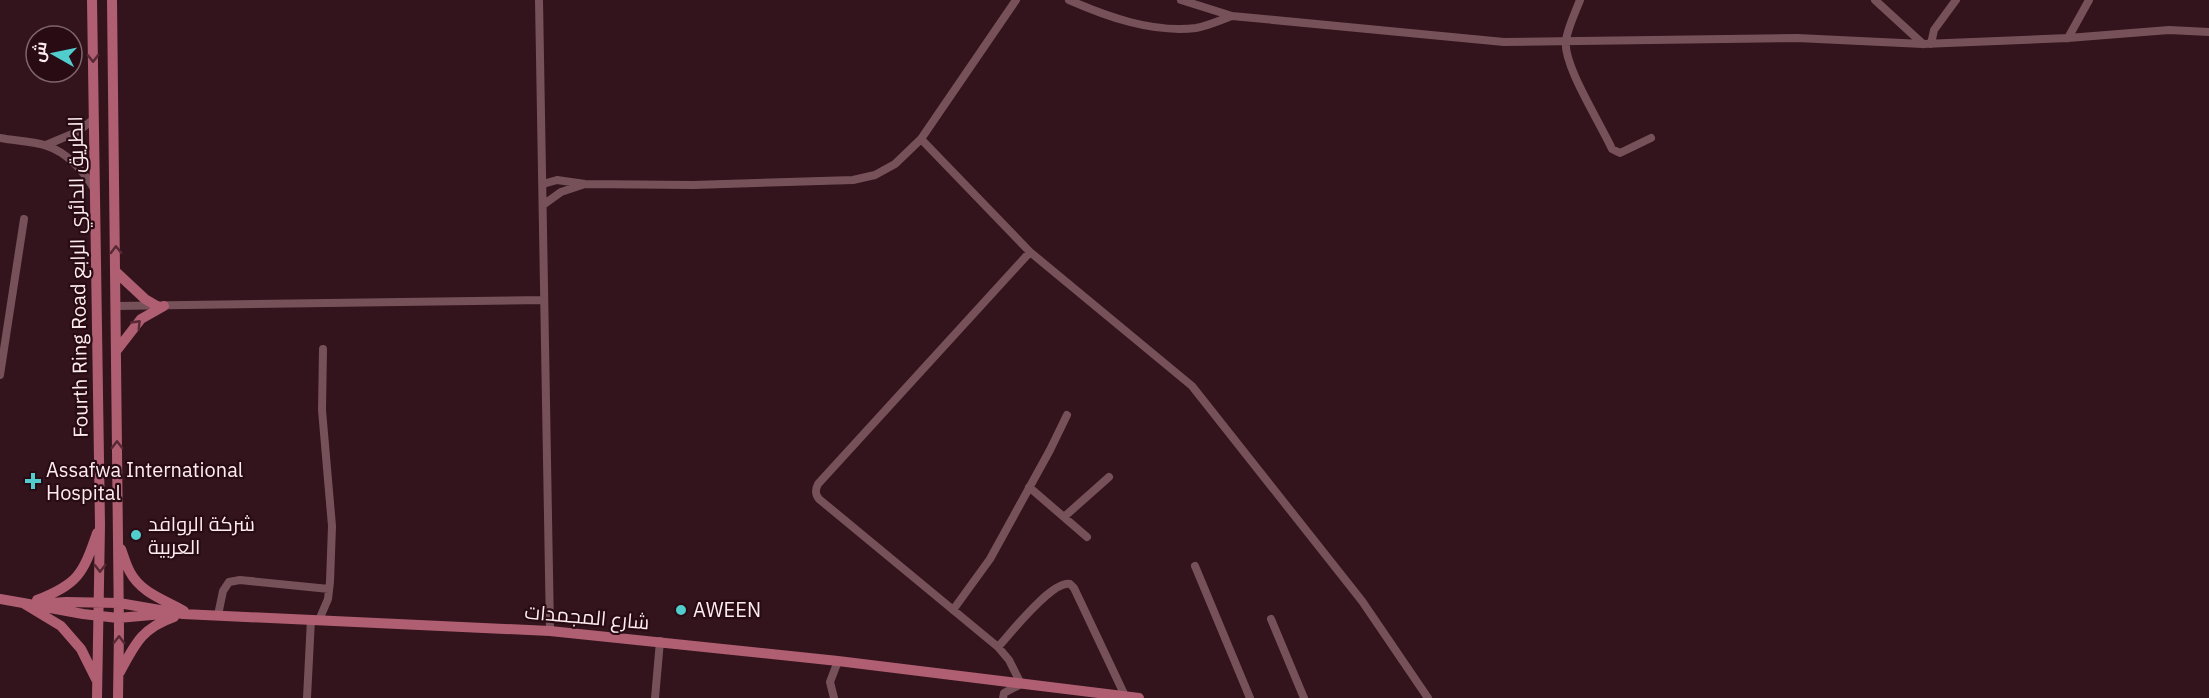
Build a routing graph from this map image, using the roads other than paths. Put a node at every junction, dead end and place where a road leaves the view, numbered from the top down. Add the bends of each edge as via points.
1 (92, 0) edge
2 (538, 0) edge
3 (1016, 0) edge
4 (1069, 0) edge
5 (1181, 0) edge
6 (1580, 0) edge
7 (1875, 0) edge
8 (1956, 0) edge
9 (2089, 0) edge
10 (113, 2) edge
11 (1232, 16) junction
12 (2209, 32) edge
13 (2068, 38) junction
14 (1565, 41) junction
15 (1927, 44) junction
16 (94, 119) junction
17 (0, 138) edge
18 (1651, 138) dead end
19 (921, 139) junction
20 (46, 145) junction
21 (543, 184) junction
22 (585, 184) junction
23 (95, 190) junction
24 (543, 205) junction
25 (24, 219) dead end
26 (1030, 252) junction
27 (116, 272) junction
28 (543, 300) junction
29 (116, 306) junction
30 (160, 306) junction
31 (323, 349) dead end
32 (117, 350) junction
33 (0, 375) edge
34 (1066, 415) dead end
35 (1109, 477) dead end
36 (1029, 488) junction
37 (1064, 517) junction
38 (100, 525) junction
39 (1087, 537) dead end
40 (118, 542) junction
41 (1195, 566) dead end
42 (329, 589) junction
43 (0, 599) edge
44 (99, 602) junction
45 (30, 603) junction
46 (118, 603) junction
47 (953, 610) junction
48 (182, 614) junction
49 (218, 615) junction
50 (98, 616) junction
51 (118, 618) junction
52 (1271, 619) dead end
53 (315, 620) junction
54 (550, 631) junction
55 (660, 641) junction
56 (998, 648) junction
57 (838, 661) junction
58 (118, 675) junction
59 (97, 681) junction
60 (1021, 684) junction
61 (1126, 697) edge
62 (97, 698) edge
63 (118, 698) edge
64 (308, 698) edge
65 (655, 698) edge
66 (834, 698) edge
67 (1003, 698) edge
68 (1138, 698) edge
69 (1250, 698) edge
70 (1304, 698) edge
71 (1428, 698) edge

1 -> 16 main road, Fourth Ring Road الطريق الدائري الرابع
2 - 21 street
3 - 19 street
4 - 11 street via 1105,15 1154,27 1197,28
5 - 11 street
6 - 14 street
7 - 15 street
8 - 15 street
9 - 13 street
27 -> 10 main road, Fourth Ring Road الطريق الدائري الرابع
11 - 14 street via 1504,42
12 - 13 street via 2169,30
13 - 15 street
14 - 15 street via 1797,38
14 - 18 street via 1570,64 1615,152
16 - 20 street
16 - 23 main road, Fourth Ring Road الطريق الدائري الرابع
17 - 20 street
19 - 22 street via 895,164 875,175 853,180
19 - 26 street
20 - 23 street via 78,167
21 - 22 street via 557,180
21 - 24 street
22 - 24 street via 561,192
23 - 38 main road, Fourth Ring Road الطريق الدائري الرابع
24 - 28 street
25 - 33 street
26 - 47 street via 816,489 819,499
26 - 71 street via 1192,386 1362,601
27 - 29 main road, Fourth Ring Road الطريق الدائري الرابع
27 - 30 main road
28 - 30 street
28 - 54 street
29 - 30 street
29 - 32 main road, Fourth Ring Road الطريق الدائري الرابع
32 -> 30 main road via 141,319
31 - 42 street via 322,410 332,526
40 -> 32 main road, Fourth Ring Road الطريق الدائري الرابع
34 - 36 street
35 - 37 street
36 - 37 street
36 - 47 street via 990,559
37 - 39 street
38 -> 44 main road, Fourth Ring Road الطريق الدائري الرابع
38 - 45 main road via 79,576 60,590
40 - 46 main road, Fourth Ring Road الطريق الدائري الرابع
40 - 48 main road via 140,585
41 - 69 street
42 - 49 street via 229,582
42 - 53 street via 328,599
43 - 45 main road
44 - 45 main road, شارع المجمدات
44 - 46 main road, شارع المجمدات
44 - 50 main road, Fourth Ring Road الطريق الدائري الرابع
45 - 50 main road, شارع المجمدات
45 - 59 main road via 71,636
46 - 48 main road, شارع المجمدات
46 - 51 main road, Fourth Ring Road الطريق الدائري الرابع
47 - 56 street
48 - 49 main road, شارع المجمدات
48 - 51 main road, شارع المجمدات
48 - 58 main road via 143,634
49 - 53 main road, شارع المجمدات
50 - 51 main road, شارع المجمدات
50 - 59 main road, Fourth Ring Road الطريق الدائري الرابع
58 -> 51 main road, Fourth Ring Road الطريق الدائري الرابع
52 - 70 street
53 - 54 main road, شارع المجمدات
53 - 64 street
54 - 55 main road, شارع المجمدات
55 - 57 main road, شارع المجمدات
55 - 65 street
56 - 60 street
56 - 61 street via 1038,603 1061,584 1070,584
57 - 60 main road, شارع المجمدات
57 - 66 street via 830,681
58 - 63 main road, Fourth Ring Road الطريق الدائري الرابع
59 - 62 main road, Fourth Ring Road الطريق الدائري الرابع
60 - 61 main road, شارع المجمدات
60 - 67 street via 1004,693
61 - 68 main road, شارع المجمدات

